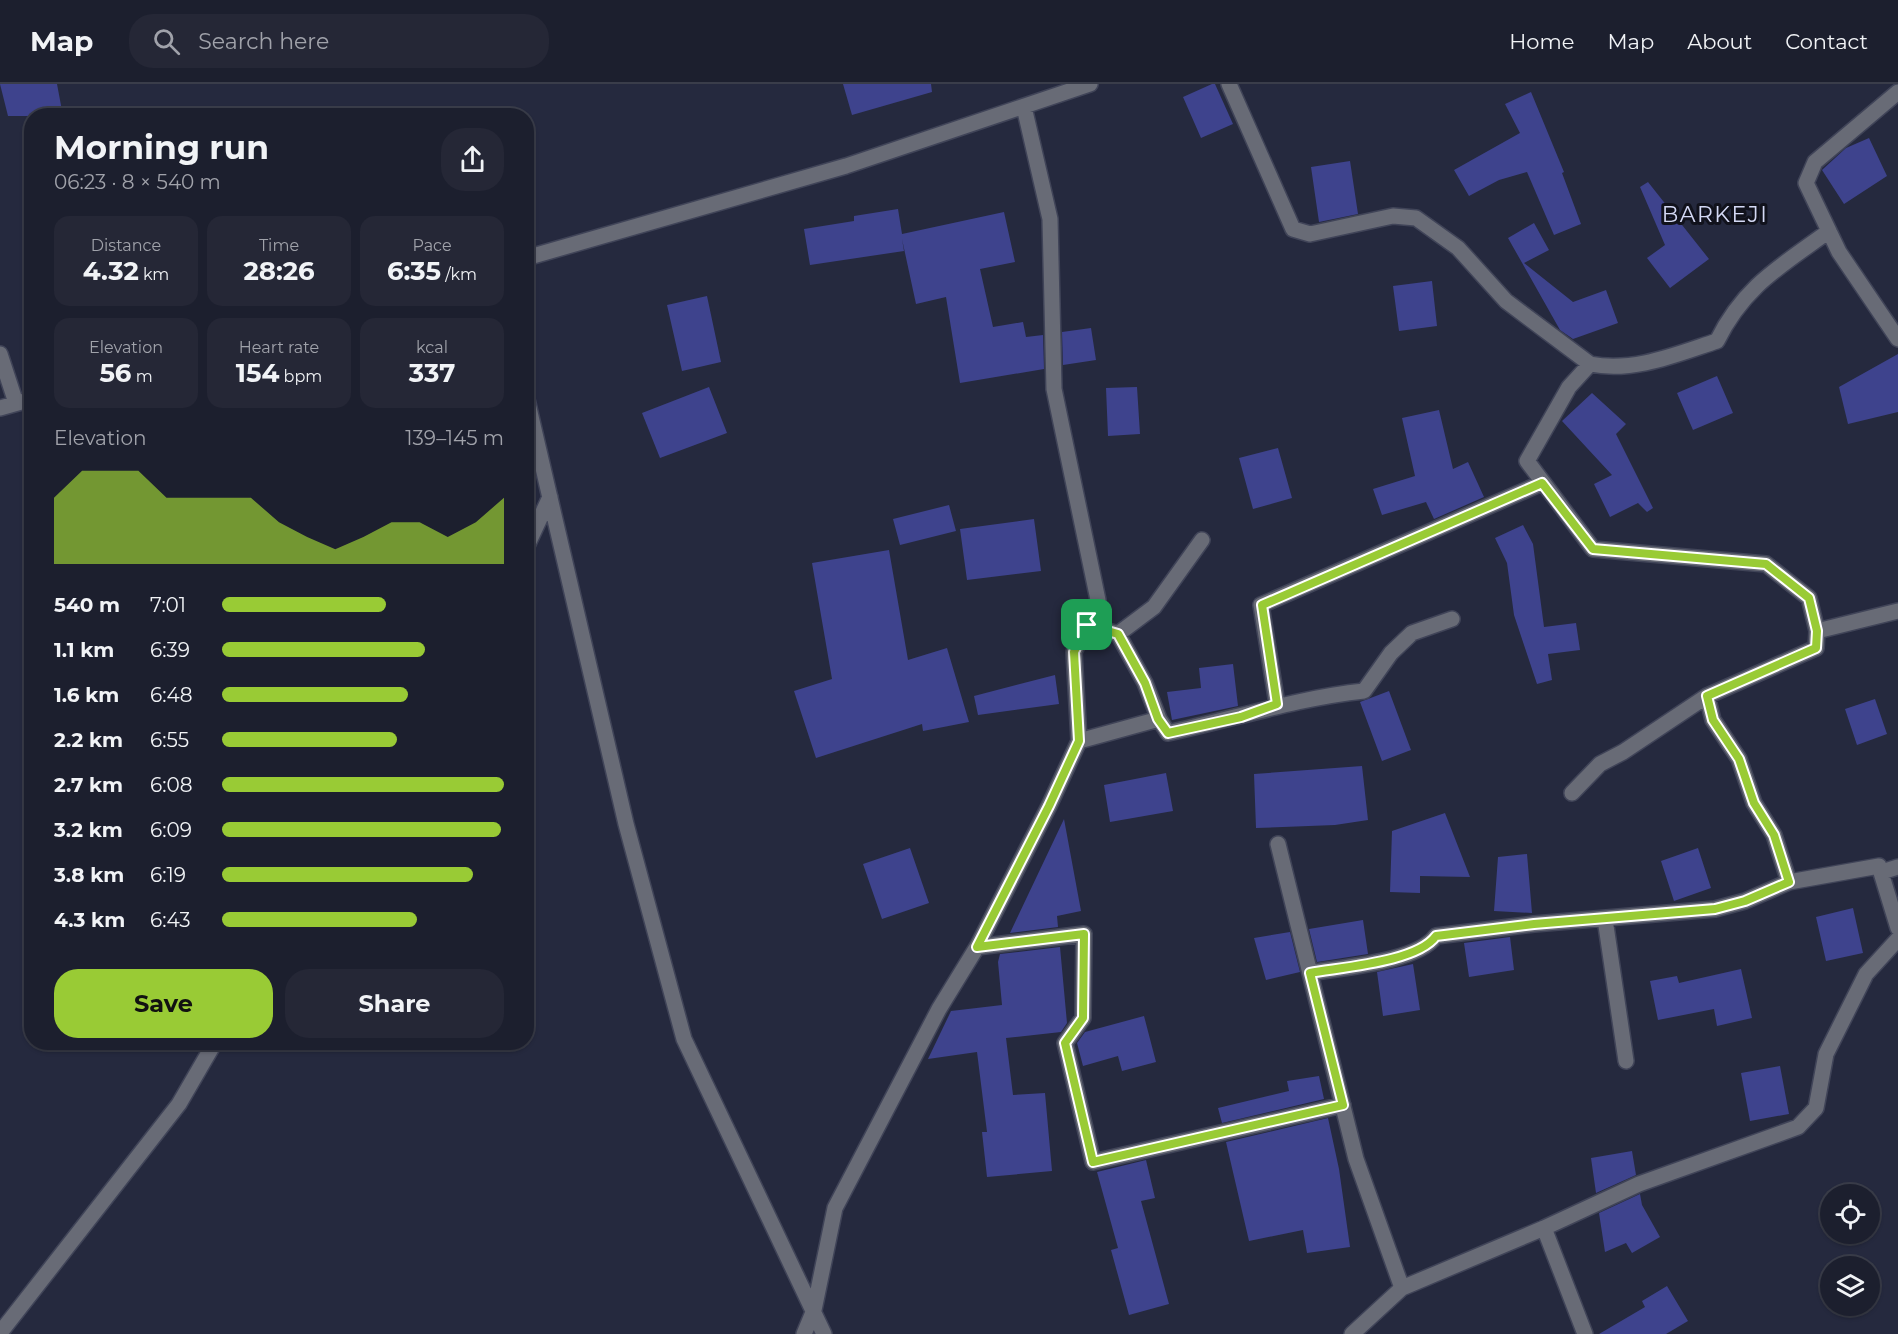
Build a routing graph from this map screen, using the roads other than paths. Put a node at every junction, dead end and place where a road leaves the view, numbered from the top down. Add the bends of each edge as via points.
1 (1090, 84) edge
2 (1229, 84) edge
3 (1898, 92) edge
4 (1024, 107) junction
5 (1829, 231) junction
6 (534, 256) edge
7 (1898, 339) edge
8 (0, 354) edge
9 (1590, 364) junction
10 (24, 401) edge
11 (16, 403) junction
12 (0, 408) edge
13 (534, 429) edge
14 (1542, 483) junction
15 (550, 497) junction
16 (534, 531) edge
17 (1202, 540) dead end
18 (1898, 611) edge
19 (1452, 619) dead end
20 (1087, 625) junction
21 (1817, 631) junction
22 (1118, 634) junction
23 (1707, 696) junction
24 (1277, 704) junction
25 (1158, 719) junction
26 (1079, 741) junction
27 (1572, 793) dead end
28 (1278, 844) dead end
29 (1898, 867) edge
30 (1882, 872) junction
31 (1789, 882) junction
32 (1605, 919) junction
33 (1898, 928) edge
34 (1898, 939) edge
35 (977, 947) junction
36 (1310, 973) junction
37 (210, 1050) edge
38 (1626, 1061) dead end
39 (1343, 1105) junction
40 (1544, 1228) junction
41 (1401, 1288) junction
42 (814, 1310) junction
43 (0, 1333) edge
44 (804, 1334) edge
45 (824, 1334) edge
46 (1352, 1334) edge
47 (1585, 1334) edge

1 - 4 street
2 - 9 street via 1293,229 1310,234 1393,216 1416,218 1458,248 1506,301
3 - 5 street via 1815,162 1806,183
4 - 6 street via 846,166
4 - 20 street via 1050,219 1054,389 1098,600
5 - 7 street
5 - 9 street via 1755,285 1731,313 1718,341 1654,361 1610,368
8 - 11 street
9 - 14 street via 1569,387 1527,461
10 - 11 street
11 - 12 street
13 - 15 street
14 - 21 street via 1593,549 1766,564 1809,598
14 - 24 street via 1262,605
15 - 16 street
15 - 42 street via 626,824 684,1039
17 - 22 street via 1154,607
18 - 21 street
19 - 24 street via 1412,633 1364,691
20 - 22 street
20 - 26 street via 1074,652
21 - 23 street via 1816,648
22 - 25 street via 1145,683
23 - 27 street via 1600,764
23 - 31 street via 1713,720 1739,759 1754,803 1774,835
24 - 25 street via 1241,717 1168,733
25 - 26 street
26 - 35 street
28 - 36 street
29 - 30 street
30 - 31 street via 1879,866
30 - 33 street
31 - 32 street via 1715,909
32 - 36 street via 1436,936 1430,945 1413,953
32 - 38 street
34 - 40 street via 1866,974 1826,1054 1816,1108 1798,1127 1639,1184
35 - 39 street via 1084,934 1083,1018 1065,1043 1093,1162
35 - 42 street via 939,1009 835,1208
36 - 39 street
37 - 43 street via 179,1104
39 - 41 street via 1356,1159
40 - 41 street
40 - 47 street
41 - 46 street
42 - 44 street
42 - 45 street

